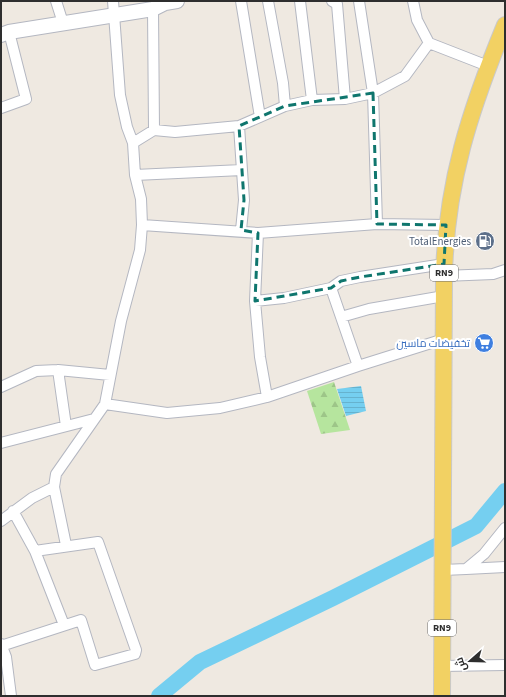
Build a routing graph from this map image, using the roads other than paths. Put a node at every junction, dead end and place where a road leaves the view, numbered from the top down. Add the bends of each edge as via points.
1 (56, 1) edge
2 (113, 1) edge
3 (241, 1) edge
4 (268, 1) edge
5 (300, 1) edge
6 (332, 1) edge
7 (359, 1) edge
8 (413, 1) edge
9 (165, 4) edge
10 (115, 16) junction
11 (62, 23) junction
12 (505, 25) edge
13 (5, 34) edge
14 (429, 43) junction
15 (488, 66) junction
16 (373, 93) junction
17 (345, 98) junction
18 (312, 100) junction
19 (285, 106) junction
20 (1, 108) edge
21 (260, 117) junction
22 (239, 126) junction
23 (154, 130) junction
24 (133, 143) junction
25 (242, 170) junction
26 (135, 175) junction
27 (377, 224) junction
28 (142, 225) junction
29 (446, 225) junction
30 (241, 230) junction
31 (258, 233) junction
32 (444, 270) junction
33 (505, 270) edge
34 (330, 288) junction
35 (444, 296) junction
36 (255, 301) junction
37 (341, 317) junction
38 (444, 339) junction
39 (358, 366) junction
40 (58, 370) junction
41 (110, 375) junction
42 (1, 387) edge
43 (267, 398) junction
44 (105, 404) junction
45 (94, 419) junction
46 (66, 426) junction
47 (1, 443) edge
48 (54, 487) junction
49 (13, 511) junction
50 (1, 521) edge
51 (505, 528) edge
52 (66, 545) junction
53 (35, 551) junction
54 (443, 566) junction
55 (505, 567) edge
56 (466, 569) junction
57 (64, 625) junction
58 (1, 645) edge
59 (505, 665) edge
60 (442, 666) junction
61 (11, 696) edge
62 (442, 696) edge

1 - 11 street
2 - 10 street
3 - 21 street
4 - 19 street
5 - 18 street
6 - 17 street via 337,4
7 - 16 street
8 - 14 street via 417,20
9 - 10 street
9 - 23 street
10 - 11 street
10 - 24 street via 120,95
11 - 13 street
12 - 15 main road, RN9
13 - 20 street via 26,99
14 - 15 street
14 - 16 street via 405,76
15 - 29 main road, RN9 via 458,162
16 - 17 street
16 - 27 street
17 - 18 street
18 - 19 street
19 - 21 street
21 - 22 street
22 - 23 street via 175,132
22 - 25 street
23 - 24 street
24 - 26 street
25 - 26 street
25 - 30 street via 244,200
26 - 28 street via 141,199
27 - 29 street
27 - 31 street
28 - 30 street
28 - 41 street via 140,250
29 - 32 main road, RN9
30 - 31 street
31 - 36 street
32 - 33 street via 493,274
32 - 34 street via 341,281
32 - 35 main road, RN9
34 - 36 street
34 - 37 street
35 - 37 street via 369,309
35 - 38 main road, RN9
36 - 43 street
37 - 39 street
38 - 39 street
38 - 54 main road, RN9
39 - 43 street
40 - 41 street
40 - 42 street via 36,371
40 - 46 street
41 - 44 street
43 - 44 street via 220,408 167,413
44 - 45 street
45 - 46 street
45 - 48 street via 56,474
46 - 47 street
48 - 49 street
48 - 52 street
49 - 50 street
49 - 53 street
51 - 56 street via 484,554
52 - 53 street
52 - 57 street via 98,542 136,650 135,654 97,666 81,620
53 - 57 street
54 - 56 street
54 - 60 main road, RN9
55 - 56 street
57 - 58 street
58 - 61 street via 6,657
59 - 60 street
60 - 62 main road, RN9

